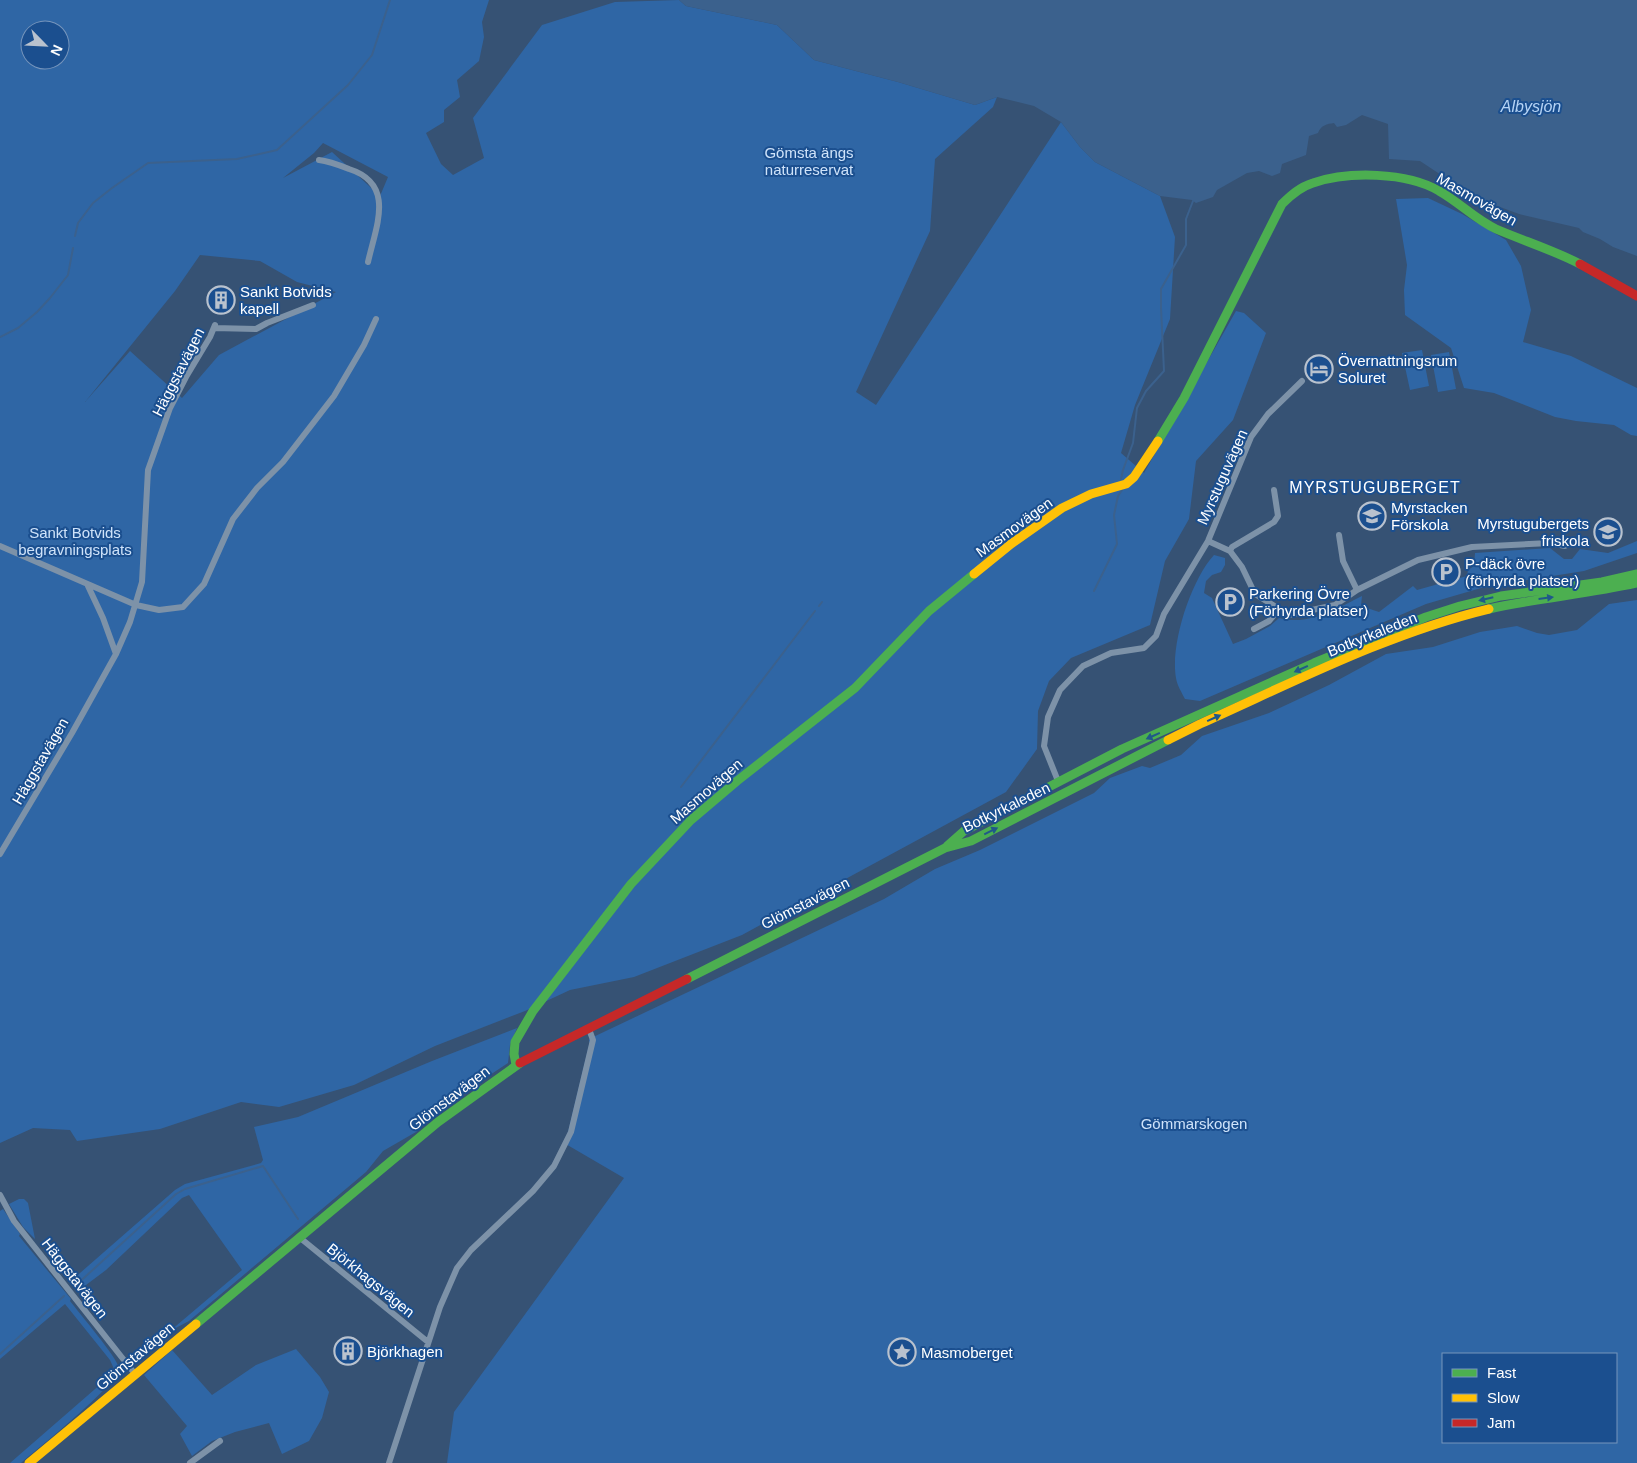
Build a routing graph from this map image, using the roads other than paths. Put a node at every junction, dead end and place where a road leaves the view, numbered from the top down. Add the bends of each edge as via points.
1 (319, 160) dead end
2 (368, 262) dead end
3 (1637, 296) edge
4 (313, 305) dead end
5 (376, 319) dead end
6 (1302, 381) dead end
7 (1274, 490) dead end
8 (1339, 535) dead end
9 (1208, 541) junction
10 (0, 546) edge
11 (1565, 546) dead end
12 (1230, 551) junction
13 (1637, 574) edge
14 (1637, 583) edge
15 (88, 586) junction
16 (1357, 590) junction
17 (136, 606) junction
18 (1279, 609) junction
19 (1254, 629) dead end
20 (116, 654) junction
21 (1058, 781) junction
22 (1080, 786) junction
23 (1006, 823) junction
24 (945, 848) junction
25 (0, 854) edge
26 (590, 1028) junction
27 (516, 1065) junction
28 (0, 1194) edge
29 (299, 1237) junction
30 (428, 1342) junction
31 (135, 1374) junction
32 (220, 1441) dead end
33 (30, 1463) edge
34 (190, 1463) edge
35 (389, 1463) edge

1 - 2 street via 361,173 369,178 379,194 378,222
3 - 27 main road, Masmovägen via 1559,253 1494,228 1429,186 1366,175 1314,183 1294,190 1282,204 1184,398 1134,477 1126,484 1091,494 1062,508 1018,539 929,611 855,688 691,820 631,884 533,1012 515,1042
4 - 17 street, Häggstavägen via 256,329 214,327 170,408 148,470 142,582
5 - 17 street via 334,396 284,462 257,488 233,519 204,584 183,606 159,610
6 - 9 street, Myrstuguvägen via 1268,414 1251,438
7 - 12 street via 1278,516 1274,522
8 - 16 street via 1343,561
9 - 12 street, Myrstuguvägen
9 - 21 street, Myrstuguvägen via 1164,614 1156,636 1144,648 1111,653 1083,666 1060,690 1048,717 1044,746
10 - 15 street
11 - 16 street via 1550,543 1472,547 1418,560
12 - 18 street via 1255,594
13 -> 21 main road, Botkyrkaleden via 1501,596 1442,611 1297,670
22 -> 14 main road, Botkyrkaleden via 1200,724 1424,627 1496,607
15 - 17 street
15 - 20 street
16 - 18 street via 1335,606 1289,615
17 - 20 street, Häggstavägen
18 - 19 street via 1269,621
20 - 25 street, Häggstavägen
21 - 22 main road via 1065,786
21 - 23 main road via 1057,791 1052,796 1014,815
21 - 24 main road, Botkyrkaleden via 964,831
22 - 23 main road, Botkyrkaleden
24 -> 23 main road, Botkyrkaleden via 971,841
24 - 26 main road, Glömstavägen
26 - 27 main road, Glömstavägen
26 - 30 street via 593,1040 571,1132 561,1154 545,1178 461,1261
27 - 29 main road, Glömstavägen via 438,1122
28 - 31 street, Häggstavägen via 14,1221
29 - 30 street, Björkhagsvägen
29 - 31 main road, Glömstavägen
30 - 35 street
31 - 33 main road, Glömstavägen
32 - 34 street

